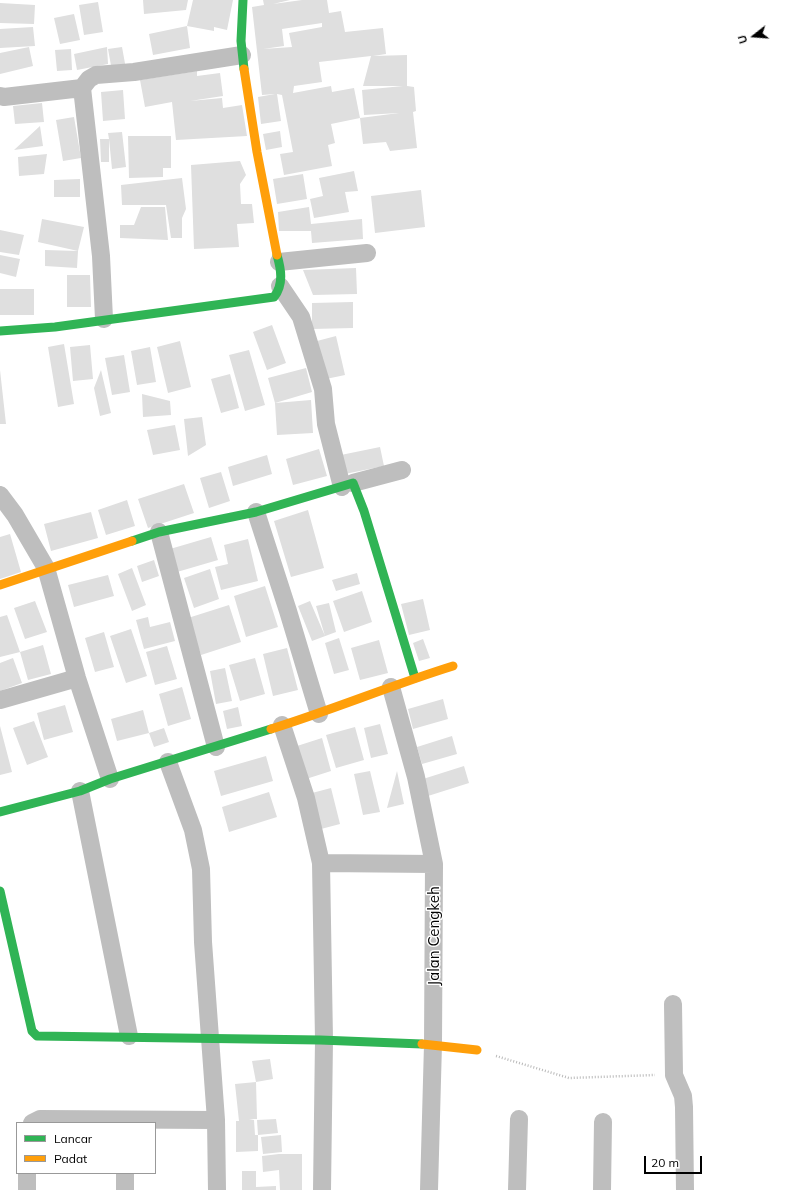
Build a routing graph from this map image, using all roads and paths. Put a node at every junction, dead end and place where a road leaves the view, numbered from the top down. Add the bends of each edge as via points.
1 (243, 0) edge
2 (242, 55) junction
3 (82, 88) junction
4 (0, 96) edge
5 (367, 253) dead end
6 (279, 262) junction
7 (280, 286) junction
8 (104, 319) junction
9 (0, 331) edge
10 (402, 470) dead end
11 (348, 485) junction
12 (0, 495) edge
13 (256, 512) junction
14 (158, 532) junction
15 (46, 568) junction
16 (0, 585) edge
17 (453, 666) dead end
18 (77, 678) junction
19 (415, 678) junction
20 (391, 687) junction
21 (0, 700) edge
22 (320, 714) junction
23 (282, 725) junction
24 (216, 747) junction
25 (168, 762) junction
26 (110, 779) junction
27 (80, 790) junction
28 (0, 812) edge
29 (321, 863) junction
30 (434, 864) junction
31 (0, 891) edge
32 (673, 1004) dead end
33 (129, 1036) junction
34 (210, 1038) junction
35 (324, 1040) junction
36 (433, 1044) junction
37 (477, 1050) joint
38 (674, 1075) junction
39 (519, 1119) dead end
40 (216, 1120) junction
41 (126, 1121) edge
42 (34, 1122) edge
43 (603, 1122) dead end
44 (27, 1174) edge
45 (125, 1174) edge
46 (27, 1190) edge
47 (125, 1190) edge
48 (217, 1190) edge
49 (322, 1190) edge
50 (429, 1190) edge
51 (517, 1190) edge
52 (602, 1190) edge
53 (685, 1190) edge

1 - 2 street
2 - 3 street via 134,72 96,75
2 - 6 street via 266,202
3 - 4 street via 4,98
3 - 8 street via 101,256
5 - 6 street
6 - 7 street
7 - 8 street via 274,297
7 - 11 street via 301,317 323,389 330,442
8 - 9 street via 55,327
10 - 11 street
11 - 13 street
11 - 19 street via 364,511
12 - 15 street via 15,515
13 - 14 street
13 - 22 street
14 - 15 street
14 - 24 street
15 - 16 street
15 - 18 street
17 - 19 street
18 - 21 street
18 - 26 street
19 - 20 street
20 - 22 street
20 - 30 street, Jalan Cengkeh via 416,777
22 - 23 street
23 - 24 street
23 - 29 street via 306,798
24 - 25 street
25 - 26 street
25 - 34 street via 193,830 201,869
26 - 27 street
27 - 28 street
27 - 33 street
29 - 30 street
29 - 35 street
30 - 36 street, Jalan Cengkeh
31 - 33 street via 34,1034
32 - 38 street
33 - 34 street
34 - 35 street
34 - 40 street
35 - 36 street
35 - 49 street
36 - 37 street
36 - 50 street, Jalan Cengkeh
37 - 38 path via 569,1078
38 - 53 street via 683,1096
39 - 51 street
40 - 41 street
40 - 48 street
41 - 42 street via 40,1119
43 - 52 street
44 - 46 street
45 - 47 street

